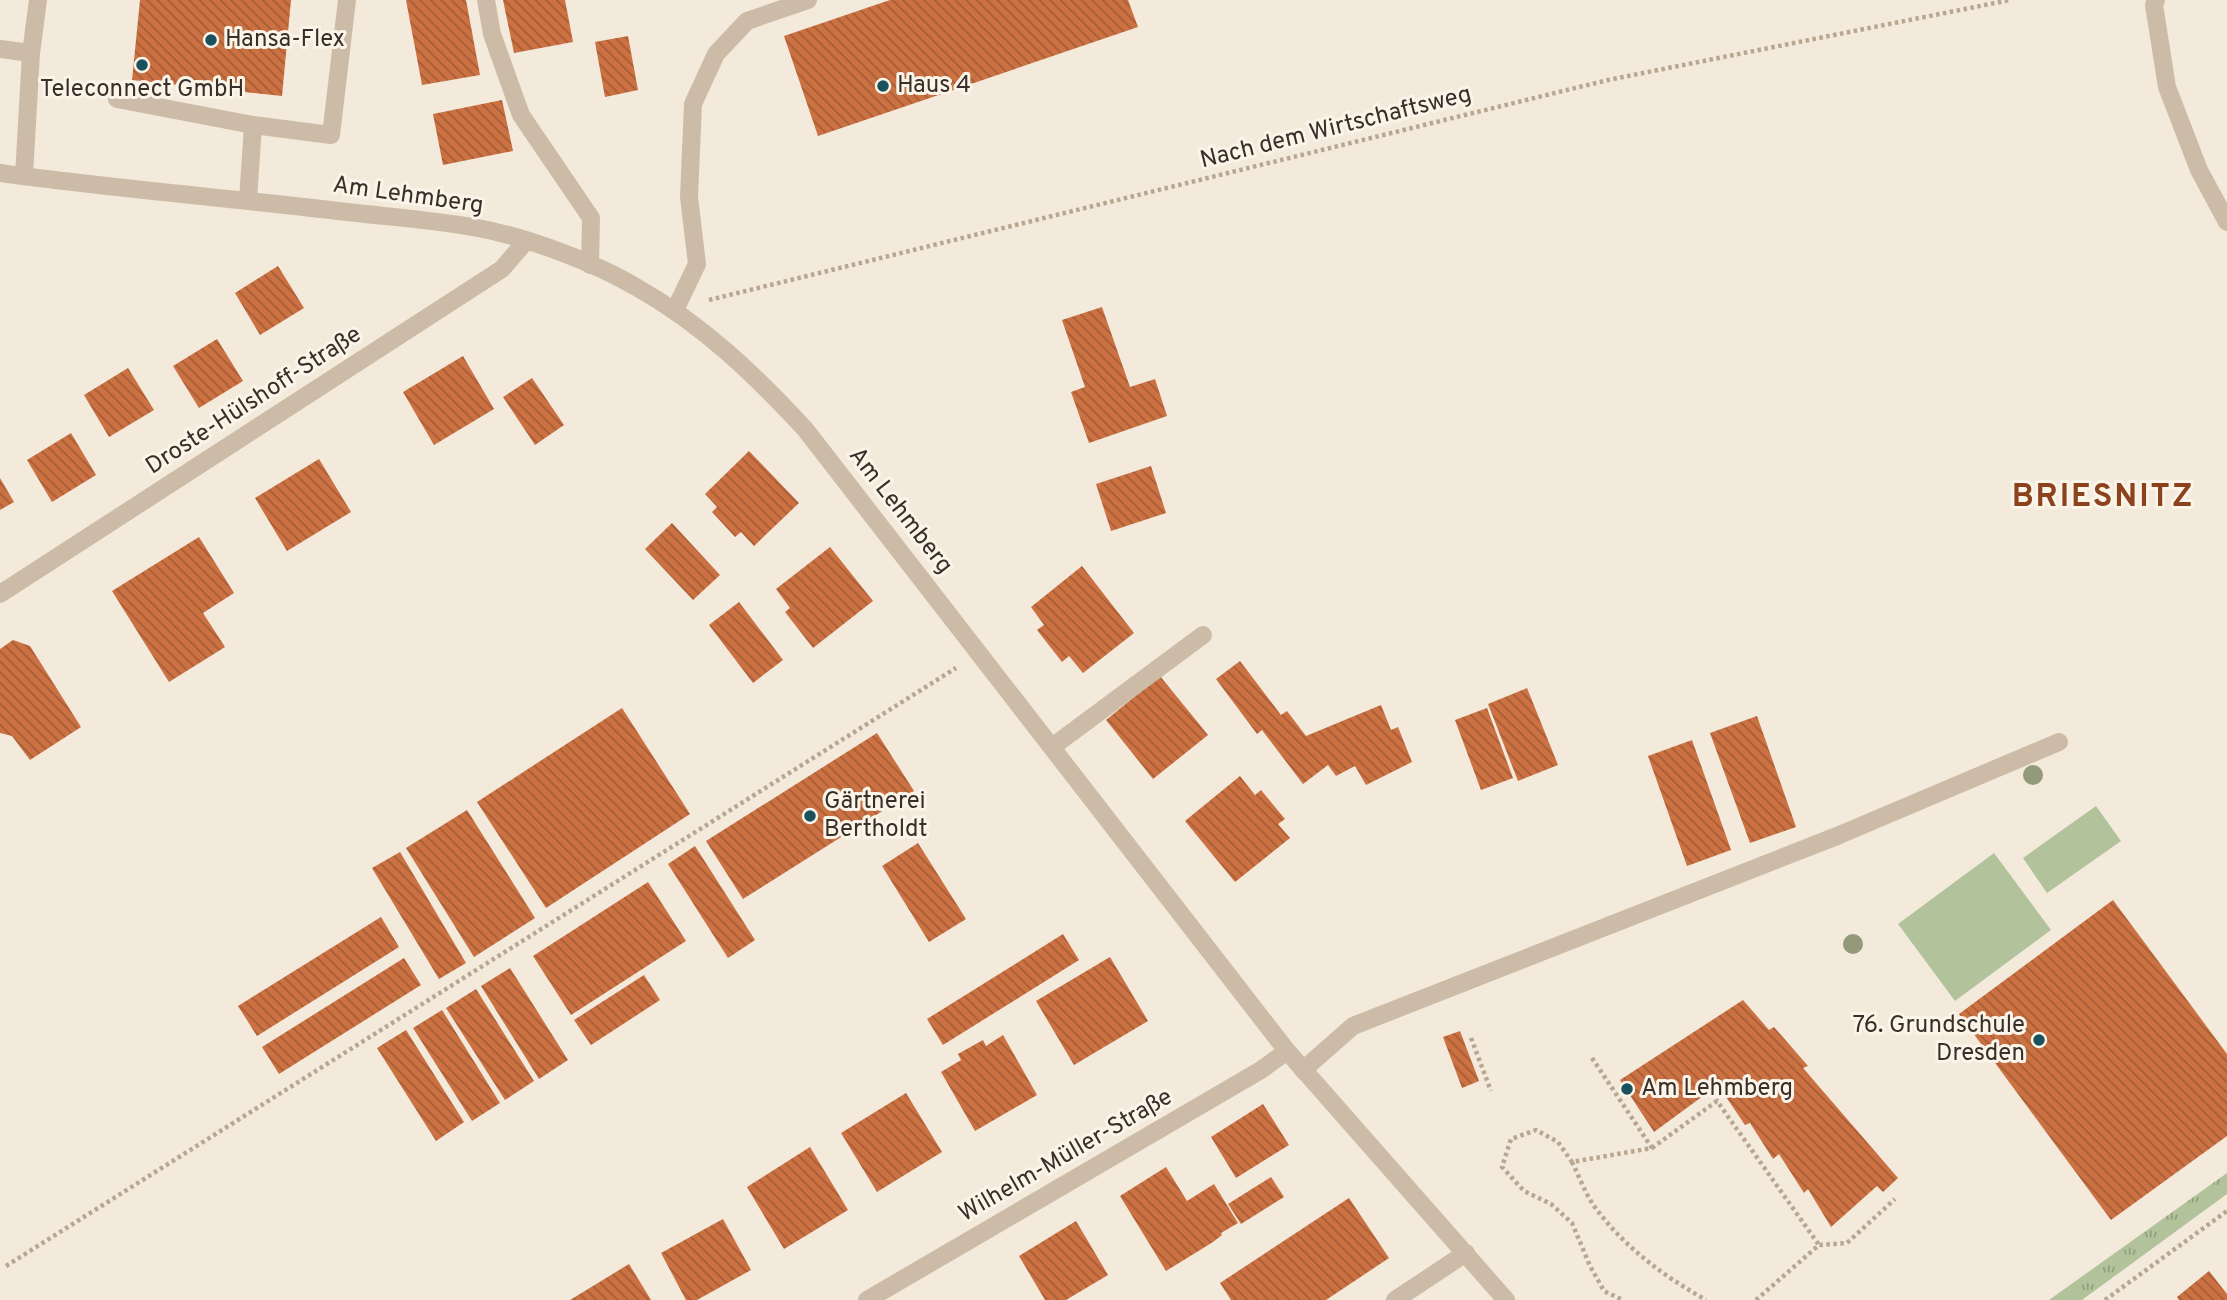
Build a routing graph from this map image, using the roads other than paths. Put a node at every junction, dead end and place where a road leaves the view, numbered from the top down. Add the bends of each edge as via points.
1 (38, 0) edge
2 (347, 0) edge
3 (486, 0) edge
4 (808, 0) edge
5 (2153, 2) edge
6 (0, 49) edge
7 (32, 53) junction
8 (117, 99) dead end
9 (253, 125) junction
10 (0, 173) edge
11 (24, 176) junction
12 (248, 200) junction
13 (2227, 222) edge
14 (526, 241) junction
15 (590, 265) junction
16 (675, 310) junction
17 (0, 594) edge
18 (1203, 635) dead end
19 (2059, 742) dead end
20 (1052, 747) junction
21 (1287, 1051) junction
22 (1303, 1070) junction
23 (1466, 1253) junction
24 (867, 1300) edge
25 (1395, 1300) edge
26 (1506, 1300) edge

1 - 7 street
2 - 9 street via 331,135
3 - 15 street via 492,34 521,116 591,218
4 - 16 street via 747,20 716,54 693,104 689,197 697,264
5 - 13 street via 2167,87 2199,170
6 - 7 street
7 - 11 street
8 - 9 street
9 - 12 street
10 - 11 street, Am Lehmberg
11 - 12 street, Am Lehmberg
12 - 14 street, Am Lehmberg via 478,228
14 - 15 street, Am Lehmberg
14 - 17 street, Droste-Hülshoff-Straße via 502,270
15 - 16 street, Am Lehmberg
16 - 20 street, Am Lehmberg via 718,342 805,429
18 - 20 street
19 - 22 street via 1837,836 1353,1026
20 - 21 street, Am Lehmberg
21 - 22 street, Am Lehmberg
21 - 24 street, Wilhelm-Müller-Straße
22 - 23 street, Am Lehmberg
23 - 25 street
23 - 26 street, Am Lehmberg

